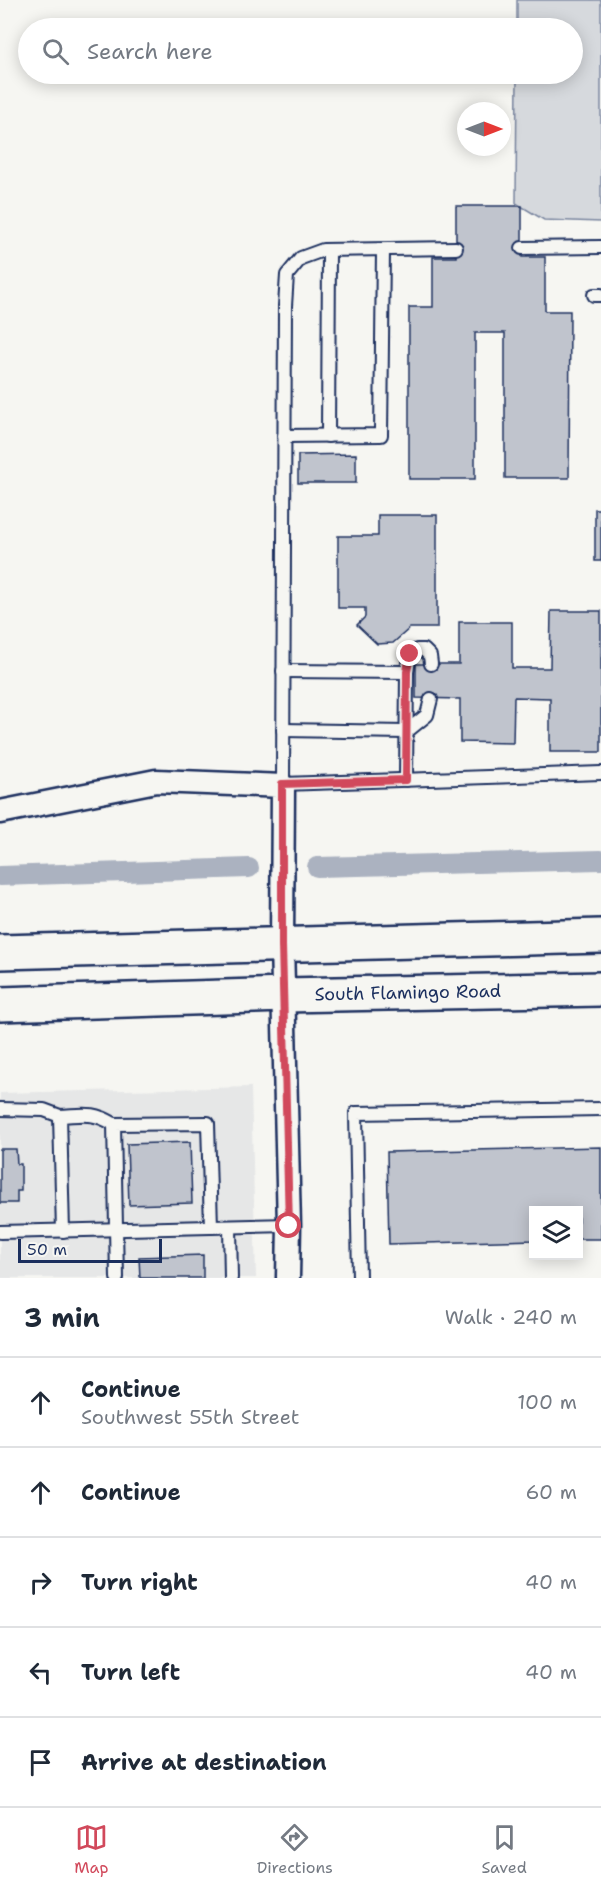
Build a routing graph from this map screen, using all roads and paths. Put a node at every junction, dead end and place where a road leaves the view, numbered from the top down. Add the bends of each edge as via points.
1 (601, 247) edge
2 (456, 248) dead end
3 (522, 248) dead end
4 (329, 250) junction
5 (383, 250) junction
6 (284, 436) junction
7 (328, 436) junction
8 (431, 664) dead end
9 (283, 671) junction
10 (407, 672) junction
11 (431, 699) dead end
12 (282, 730) junction
13 (406, 732) junction
14 (601, 773) edge
15 (406, 780) junction
16 (282, 785) junction
17 (0, 812) edge
18 (601, 936) edge
19 (282, 945) junction
20 (0, 952) edge
21 (601, 988) edge
22 (284, 995) junction
23 (0, 1004) edge
24 (0, 1109) edge
25 (601, 1109) edge
26 (60, 1116) junction
27 (114, 1124) junction
28 (289, 1226) junction
29 (211, 1227) junction
30 (231, 1227) junction
31 (115, 1229) junction
32 (63, 1231) junction
33 (0, 1232) edge
34 (117, 1278) edge
35 (231, 1278) edge
36 (288, 1278) edge
37 (359, 1278) edge

1 - 3 lane
2 - 5 lane
4 - 5 lane
4 - 6 lane via 301,258 287,275
4 - 7 lane
5 - 7 lane via 381,435
6 - 7 lane
6 - 9 lane
8 - 10 lane via 424,650 417,650 410,654
9 - 10 lane
9 - 12 lane
10 - 13 lane
11 - 13 lane via 427,715
12 - 13 lane
12 - 16 lane
13 - 15 lane
14 - 15 lane
15 - 16 lane
16 - 17 street via 156,781
16 - 19 street
18 - 19 highway
19 - 20 highway
19 - 22 street
21 - 22 highway, South Flamingo Road
22 - 23 highway, South Flamingo Road
22 - 28 street
24 - 26 lane via 44,1110
25 - 37 lane via 356,1113
26 - 27 lane via 94,1114
26 - 32 lane
27 - 29 lane via 208,1123
27 - 31 lane
28 - 30 lane
28 - 36 street
29 - 30 lane
29 - 31 lane
30 - 35 lane
31 - 32 lane
31 - 34 lane
32 - 33 lane

